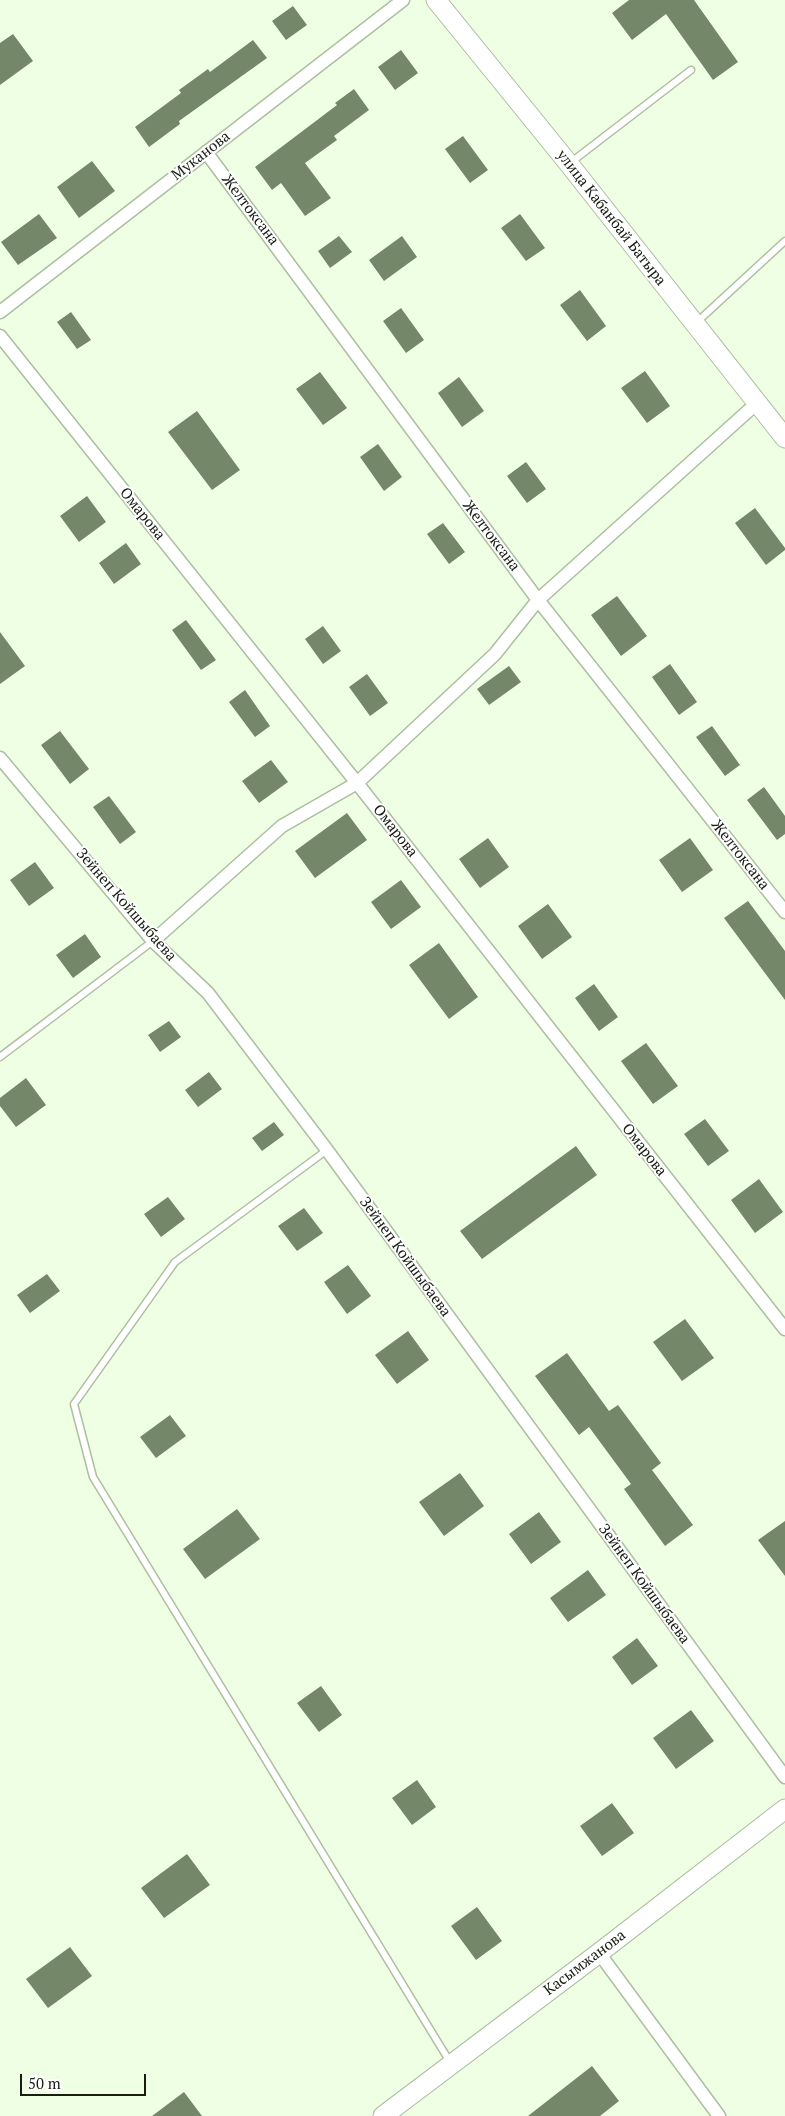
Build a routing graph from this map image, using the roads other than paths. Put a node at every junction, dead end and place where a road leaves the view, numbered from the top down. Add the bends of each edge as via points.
1 (403, 0) edge
2 (436, 0) edge
3 (692, 70) dead end
4 (206, 152) junction
5 (569, 164) junction
6 (785, 242) edge
7 (0, 312) edge
8 (695, 325) junction
9 (0, 336) edge
10 (757, 403) junction
11 (785, 438) edge
12 (538, 600) junction
13 (0, 758) edge
14 (357, 783) junction
15 (785, 912) edge
16 (153, 941) junction
17 (0, 1057) edge
18 (327, 1150) junction
19 (785, 1329) edge
20 (785, 1777) edge
21 (785, 1809) edge
22 (599, 1953) junction
23 (451, 2064) junction
24 (383, 2116) edge
25 (719, 2116) edge

1 - 4 street, Муканова
2 - 5 street, улица Кабанбай Батыра
3 - 5 lane
4 - 7 street, Муканова
4 - 12 street, Желтоксана
5 - 8 street, улица Кабанбай Батыра
6 - 8 lane
8 - 10 street, улица Кабанбай Батыра
9 - 14 street, Омарова
10 - 11 street, улица Кабанбай Батыра
10 - 12 street
12 - 14 street via 495,654
12 - 15 street, Желтоксана
13 - 16 street, Зейнеп Койшыбаева
14 - 16 street via 282,826
14 - 19 street, Омарова
16 - 17 lane
16 - 18 street, Зейнеп Койшыбаева via 208,993
18 - 20 street, Зейнеп Койшыбаева
18 - 23 lane via 175,1262 74,1404 92,1477
21 - 22 street, Касымжанова
22 - 23 street, Касымжанова
22 - 25 street
23 - 24 street, Касымжанова

